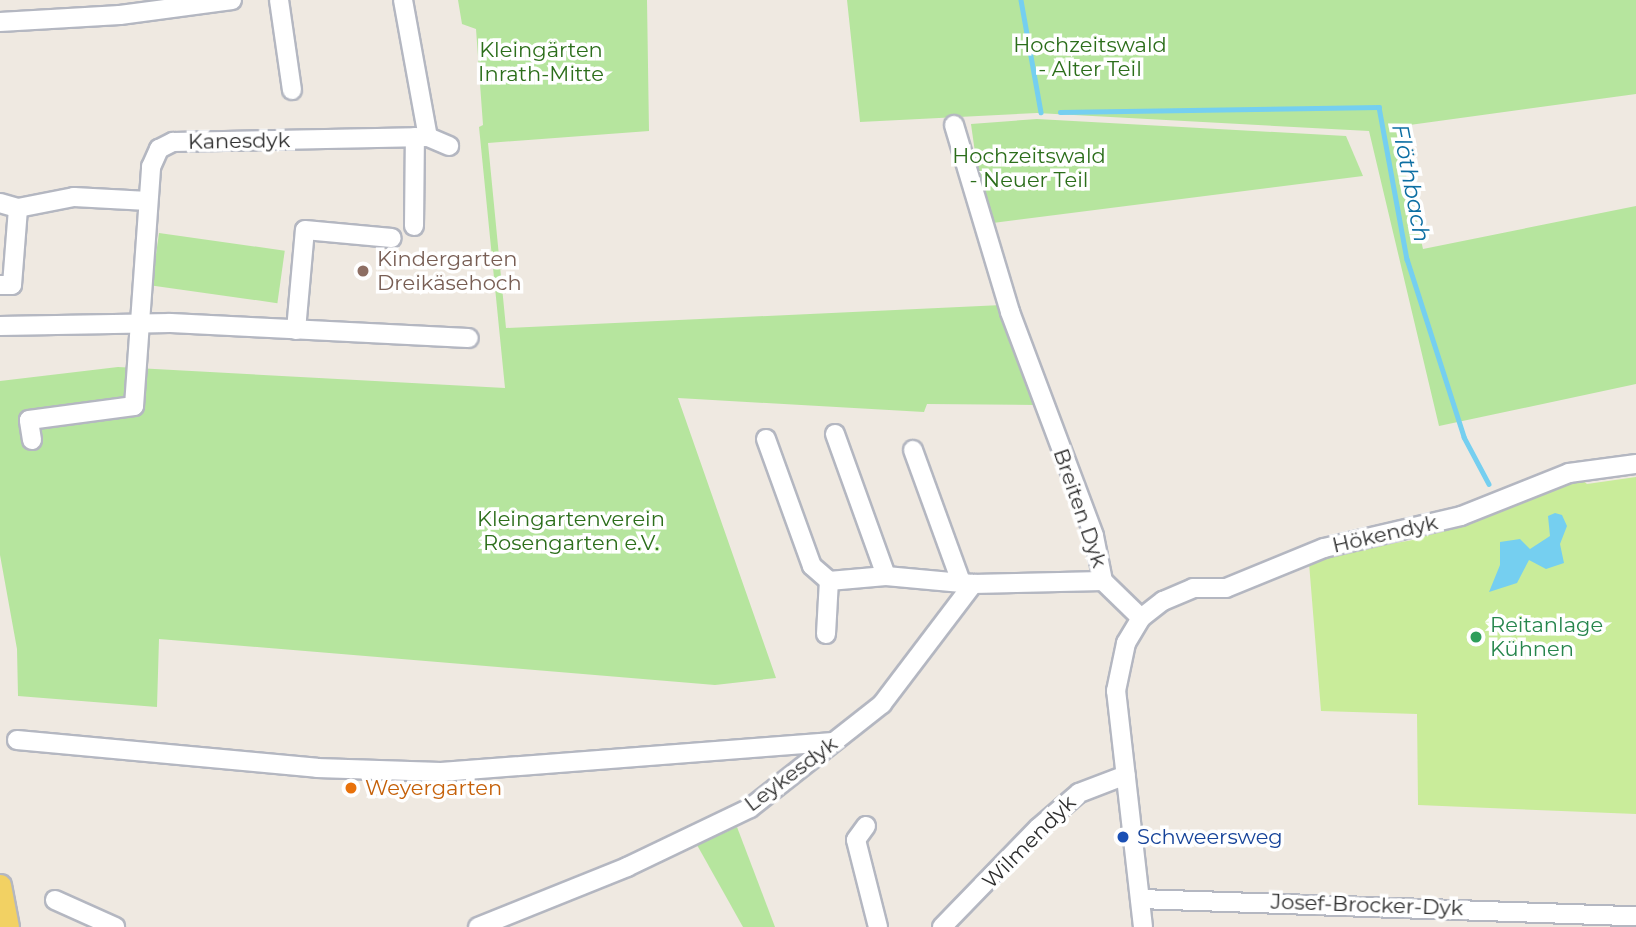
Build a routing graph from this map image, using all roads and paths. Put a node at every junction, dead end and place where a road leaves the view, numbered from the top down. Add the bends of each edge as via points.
1 (232, 0) edge
2 (279, 0) edge
3 (403, 0) edge
4 (0, 22) edge
5 (292, 90) dead end
6 (954, 125) dead end
7 (421, 137) junction
8 (449, 146) dead end
9 (148, 201) junction
10 (0, 203) edge
11 (18, 208) junction
12 (414, 226) dead end
13 (392, 237) dead end
14 (0, 285) edge
15 (139, 326) junction
16 (0, 327) edge
17 (296, 330) junction
18 (469, 338) dead end
19 (835, 434) dead end
20 (766, 439) dead end
21 (32, 440) dead end
22 (913, 450) dead end
23 (1636, 464) edge
24 (886, 576) junction
25 (828, 581) junction
26 (1104, 581) junction
27 (967, 583) junction
28 (1141, 618) junction
29 (826, 634) dead end
30 (17, 740) dead end
31 (833, 742) junction
32 (1126, 775) junction
33 (866, 826) dead end
34 (0, 885) edge
35 (1140, 898) junction
36 (55, 900) dead end
37 (1636, 916) edge
38 (1516, 918) edge
39 (8, 927) edge
40 (115, 927) edge
41 (478, 927) edge
42 (878, 927) edge
43 (942, 927) edge
44 (1143, 927) edge

1 - 4 street via 120,15
2 - 5 street
3 - 7 street
6 - 26 street, Breiten Dyk via 1010,312 1094,536
7 - 8 street, Kanesdyk
7 - 9 street, Kanesdyk via 173,142 159,149 151,167
7 - 12 street
9 - 11 street via 74,197
9 - 15 street, Kanesdyk
10 - 11 street
11 - 14 street via 12,285
13 - 17 street via 305,230
15 - 16 street
15 - 17 street via 170,323
15 - 21 street, Kanesdyk via 134,406 29,421
17 - 18 street
19 - 24 street
20 - 25 street via 812,566
22 - 27 street
23 - 28 street, Hökendyk via 1569,473 1461,516 1324,548 1226,588 1193,588 1163,601
24 - 25 street
24 - 27 street
25 - 29 street
26 - 27 street
26 - 28 street, Breiten Dyk
27 - 31 street, Leykesdyk via 882,704
28 - 32 street via 1126,643 1116,691
30 - 31 street via 317,768 440,772
31 - 41 street, Leykesdyk via 750,808 627,867
32 - 35 street
32 - 43 street, Wilmendyk via 1079,793 1038,828
33 - 42 street via 856,841
34 - 39 main road
35 - 38 street, Josef-Brocker-Dyk
35 - 44 street
36 - 40 street
37 - 38 street, Josef-Brocker-Dyk

